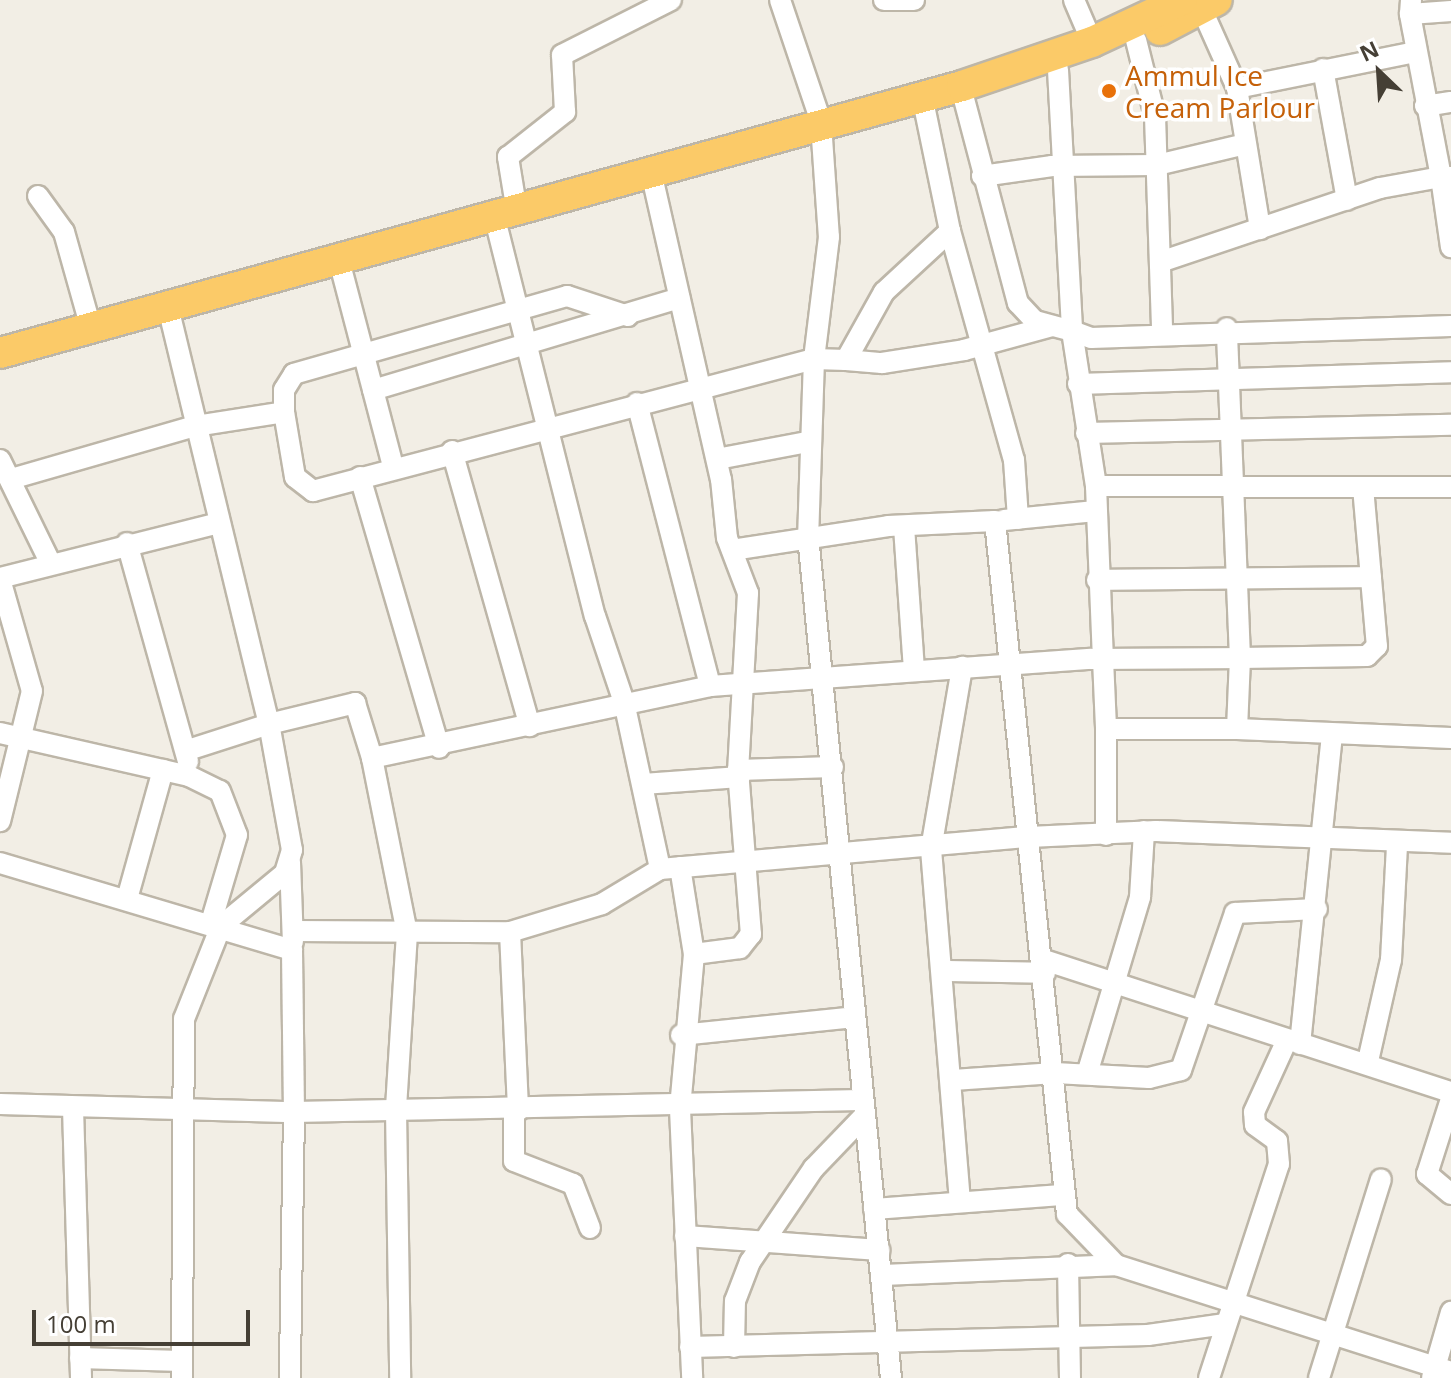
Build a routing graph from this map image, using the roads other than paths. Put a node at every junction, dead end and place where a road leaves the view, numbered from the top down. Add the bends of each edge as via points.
1 (671, 0) edge
2 (780, 0) edge
3 (884, 0) edge
4 (914, 0) edge
5 (1074, 0) edge
6 (1201, 4) edge
7 (1411, 7) edge
8 (1451, 11) edge
9 (1136, 40) junction
10 (1092, 42) junction
11 (1415, 52) junction
12 (1323, 69) junction
13 (1058, 70) junction
14 (1237, 88) junction
15 (964, 99) junction
16 (1451, 102) edge
17 (1425, 106) junction
18 (925, 110) junction
19 (822, 130) junction
20 (1246, 144) junction
21 (1157, 165) junction
22 (1062, 166) junction
23 (982, 176) junction
24 (1446, 177) edge
25 (654, 185) junction
26 (38, 196) dead end
27 (1347, 200) junction
28 (506, 216) junction
29 (1260, 229) junction
30 (950, 231) junction
31 (1451, 247) edge
32 (1160, 262) junction
33 (341, 268) junction
34 (229, 290) junction
35 (679, 298) junction
36 (518, 304) junction
37 (168, 307) junction
38 (628, 316) junction
39 (1451, 326) edge
40 (91, 328) junction
41 (1227, 328) junction
42 (1062, 329) junction
43 (1162, 330) junction
44 (979, 345) junction
45 (530, 348) junction
46 (363, 351) junction
47 (0, 353) edge
48 (814, 359) junction
49 (846, 360) junction
50 (1451, 372) edge
51 (1231, 376) junction
52 (1078, 384) junction
53 (694, 386) junction
54 (373, 390) junction
55 (637, 403) junction
56 (284, 412) junction
57 (1451, 425) edge
58 (195, 426) junction
59 (1234, 428) junction
60 (551, 429) junction
61 (1086, 433) junction
62 (807, 442) junction
63 (452, 451) junction
64 (717, 459) junction
65 (0, 460) edge
66 (393, 466) junction
67 (360, 477) junction
68 (11, 479) junction
69 (1096, 486) junction
70 (1363, 487) junction
71 (1451, 487) edge
72 (1236, 488) junction
73 (1096, 511) junction
74 (1018, 519) junction
75 (995, 521) junction
76 (219, 523) junction
77 (904, 527) junction
78 (808, 536) junction
79 (127, 543) junction
80 (732, 550) junction
81 (51, 564) junction
82 (1241, 576) junction
83 (1371, 577) junction
84 (0, 579) edge
85 (1097, 580) junction
86 (1240, 658) junction
87 (1103, 659) junction
88 (1008, 665) junction
89 (962, 667) junction
90 (914, 669) junction
91 (822, 675) junction
92 (739, 684) junction
93 (710, 686) junction
94 (624, 702) junction
95 (269, 724) junction
96 (530, 726) junction
97 (1106, 729) junction
98 (1237, 729) junction
99 (0, 733) edge
100 (1332, 736) junction
101 (1451, 738) edge
102 (25, 740) junction
103 (439, 748) junction
104 (188, 750) junction
105 (372, 758) junction
106 (833, 767) junction
107 (163, 770) junction
108 (739, 773) junction
109 (189, 776) junction
110 (643, 784) junction
111 (0, 821) edge
112 (1144, 831) junction
113 (1106, 835) junction
114 (1029, 837) junction
115 (1325, 841) junction
116 (1451, 843) edge
117 (1397, 844) junction
118 (931, 849) junction
119 (840, 855) junction
120 (290, 862) junction
121 (751, 862) junction
122 (0, 863) edge
123 (670, 868) junction
124 (127, 899) junction
125 (1317, 909) junction
126 (216, 924) junction
127 (510, 932) junction
128 (407, 933) junction
129 (293, 940) junction
130 (694, 954) junction
131 (1044, 966) junction
132 (945, 971) junction
133 (1111, 983) junction
134 (1199, 1012) junction
135 (854, 1017) junction
136 (681, 1035) junction
137 (1294, 1042) junction
138 (1368, 1061) junction
139 (1055, 1073) junction
140 (1087, 1074) junction
141 (953, 1080) junction
142 (1451, 1092) edge
143 (1451, 1099) edge
144 (0, 1104) edge
145 (185, 1104) junction
146 (73, 1108) junction
147 (862, 1108) junction
148 (680, 1109) junction
149 (396, 1110) junction
150 (516, 1111) junction
151 (294, 1112) junction
152 (1381, 1179) dead end
153 (1451, 1194) edge
154 (1061, 1195) junction
155 (960, 1202) junction
156 (874, 1209) junction
157 (590, 1228) dead end
158 (685, 1236) junction
159 (765, 1239) junction
160 (879, 1250) junction
161 (1068, 1264) junction
162 (1116, 1265) junction
163 (881, 1275) junction
164 (1232, 1302) junction
165 (1451, 1312) edge
166 (1225, 1324) junction
167 (1068, 1335) junction
168 (1332, 1337) junction
169 (889, 1343) junction
170 (690, 1347) junction
171 (734, 1347) junction
172 (81, 1368) edge
173 (181, 1370) edge
174 (1439, 1373) edge
175 (290, 1378) edge
176 (400, 1378) edge
177 (692, 1378) edge
178 (891, 1378) edge
179 (1070, 1378) edge
180 (1209, 1378) edge
181 (1319, 1378) edge

1 - 28 street via 562,55 565,112 508,157
2 - 19 street
3 - 4 street
5 - 10 street
6 - 9 highway
6 - 10 highway
6 - 14 street
7 - 8 street
7 - 11 street
9 - 13 highway
9 - 21 street via 1150,82
10 - 19 highway
11 - 12 street
11 - 17 street
12 - 14 street
12 - 27 street
13 - 15 highway
13 - 22 street
14 - 20 street
15 - 18 highway
15 - 23 street
16 - 17 street
17 - 24 street
18 - 19 highway
18 - 30 street
19 - 25 highway
19 - 28 highway
19 - 48 street via 829,237
20 - 21 street
20 - 29 street
21 - 22 street
21 - 32 street
22 - 23 street
22 - 42 street
23 - 42 street via 1018,303 1035,321
24 - 27 street
24 - 31 street
25 - 28 highway
25 - 35 street
26 - 40 street via 68,241
27 - 29 street
28 - 33 highway
28 - 34 highway
28 - 36 street
29 - 32 street
30 - 44 street
30 - 49 street via 884,292
32 - 43 street
33 - 34 highway via 247,292
33 - 46 street
34 - 37 highway
35 - 38 street
35 - 53 street
36 - 38 street via 588,298
36 - 45 street
36 - 46 street
37 - 40 highway
37 - 58 street
38 - 45 street
39 - 41 street
40 - 47 highway
41 - 43 street
41 - 51 street
42 - 43 street via 1091,338
42 - 44 street
42 - 52 street
44 - 49 street via 882,363
44 - 74 street via 1014,460
45 - 54 street
45 - 60 street
46 - 54 street
46 - 56 street via 294,374 284,390
48 - 49 street
48 - 53 street
48 - 62 street
50 - 51 street
51 - 52 street
51 - 59 street
52 - 61 street
53 - 55 street
53 - 64 street
54 - 66 street
55 - 60 street
55 - 93 street
56 - 58 street
56 - 67 street via 300,484 313,491
57 - 59 street
58 - 68 street
58 - 76 street
59 - 61 street
59 - 72 street
60 - 63 street
60 - 94 street via 595,616
61 - 69 street
62 - 64 street
62 - 78 street
63 - 66 street
63 - 96 street
64 - 80 street
65 - 68 street
66 - 67 street
67 - 103 street
68 - 81 street
69 - 72 street
69 - 73 street
70 - 71 street
70 - 72 street
70 - 83 street
72 - 82 street
73 - 74 street
73 - 85 street
74 - 75 street
75 - 77 street
75 - 88 street
76 - 79 street
76 - 95 street
77 - 78 street
77 - 90 street
78 - 80 street
78 - 91 street
79 - 81 street
79 - 104 street
80 - 92 street via 748,593
81 - 84 street
82 - 83 street
82 - 85 street
82 - 86 street
83 - 86 street via 1374,652
84 - 102 street via 32,691
85 - 87 street
86 - 87 street
86 - 98 street
87 - 88 street
87 - 97 street
88 - 89 street
88 - 114 street
89 - 90 street
89 - 118 street
90 - 91 street
91 - 92 street
91 - 106 street
92 - 93 street
92 - 108 street
93 - 94 street
94 - 96 street
94 - 110 street
95 - 104 street
95 - 105 street via 355,703
95 - 120 street
96 - 103 street
97 - 98 street
97 - 113 street
98 - 100 street
99 - 102 street
100 - 101 street
100 - 115 street
102 - 107 street
102 - 111 street
103 - 105 street
104 - 109 street
105 - 128 street
106 - 108 street
106 - 119 street
107 - 109 street
107 - 124 street
108 - 110 street
108 - 121 street
109 - 126 street via 220,791 235,817 237,835
110 - 123 street
112 - 113 street
112 - 115 street
112 - 133 street via 1140,897
113 - 114 street
114 - 118 street
114 - 131 street
115 - 117 street
115 - 125 street
116 - 117 street
117 - 138 street via 1391,960
118 - 119 street
118 - 132 street
119 - 121 street
119 - 135 street
120 - 126 street
120 - 129 street
121 - 123 street
121 - 130 street via 751,934 740,948
122 - 124 street
123 - 127 street via 602,904
123 - 130 street
124 - 126 street
125 - 134 street via 1235,913
125 - 137 street
126 - 129 street
126 - 145 street via 184,1019
127 - 128 street
127 - 150 street
128 - 129 street
128 - 149 street
129 - 151 street
130 - 136 street
131 - 132 street
131 - 133 street
131 - 139 street
132 - 141 street
133 - 134 street
133 - 140 street
134 - 137 street
134 - 140 street via 1181,1070 1149,1078
135 - 136 street
135 - 147 street
136 - 148 street
137 - 138 street
137 - 164 street via 1254,1112 1281,1153
138 - 142 street
139 - 140 street
139 - 141 street
139 - 154 street
141 - 155 street
143 - 153 street via 1427,1160 1430,1181
144 - 146 street
145 - 146 street
145 - 151 street
145 - 173 street
146 - 172 street
147 - 148 street
147 - 156 street
147 - 159 street
148 - 150 street
148 - 158 street
149 - 150 street
149 - 151 street
149 - 176 street
150 - 157 street via 514,1161 573,1184
151 - 175 street
152 - 168 street
154 - 155 street
154 - 162 street via 1079,1232
155 - 156 street
156 - 160 street
158 - 159 street
158 - 170 street
159 - 160 street
159 - 171 street via 740,1282
160 - 163 street
161 - 162 street
161 - 163 street
161 - 167 street
162 - 164 street
163 - 169 street
164 - 166 street
164 - 168 street
165 - 174 street
166 - 167 street via 1189,1333
166 - 180 street
167 - 169 street
167 - 179 street
168 - 174 street
168 - 181 street
169 - 171 street
169 - 178 street
170 - 171 street
170 - 177 street
172 - 173 street

